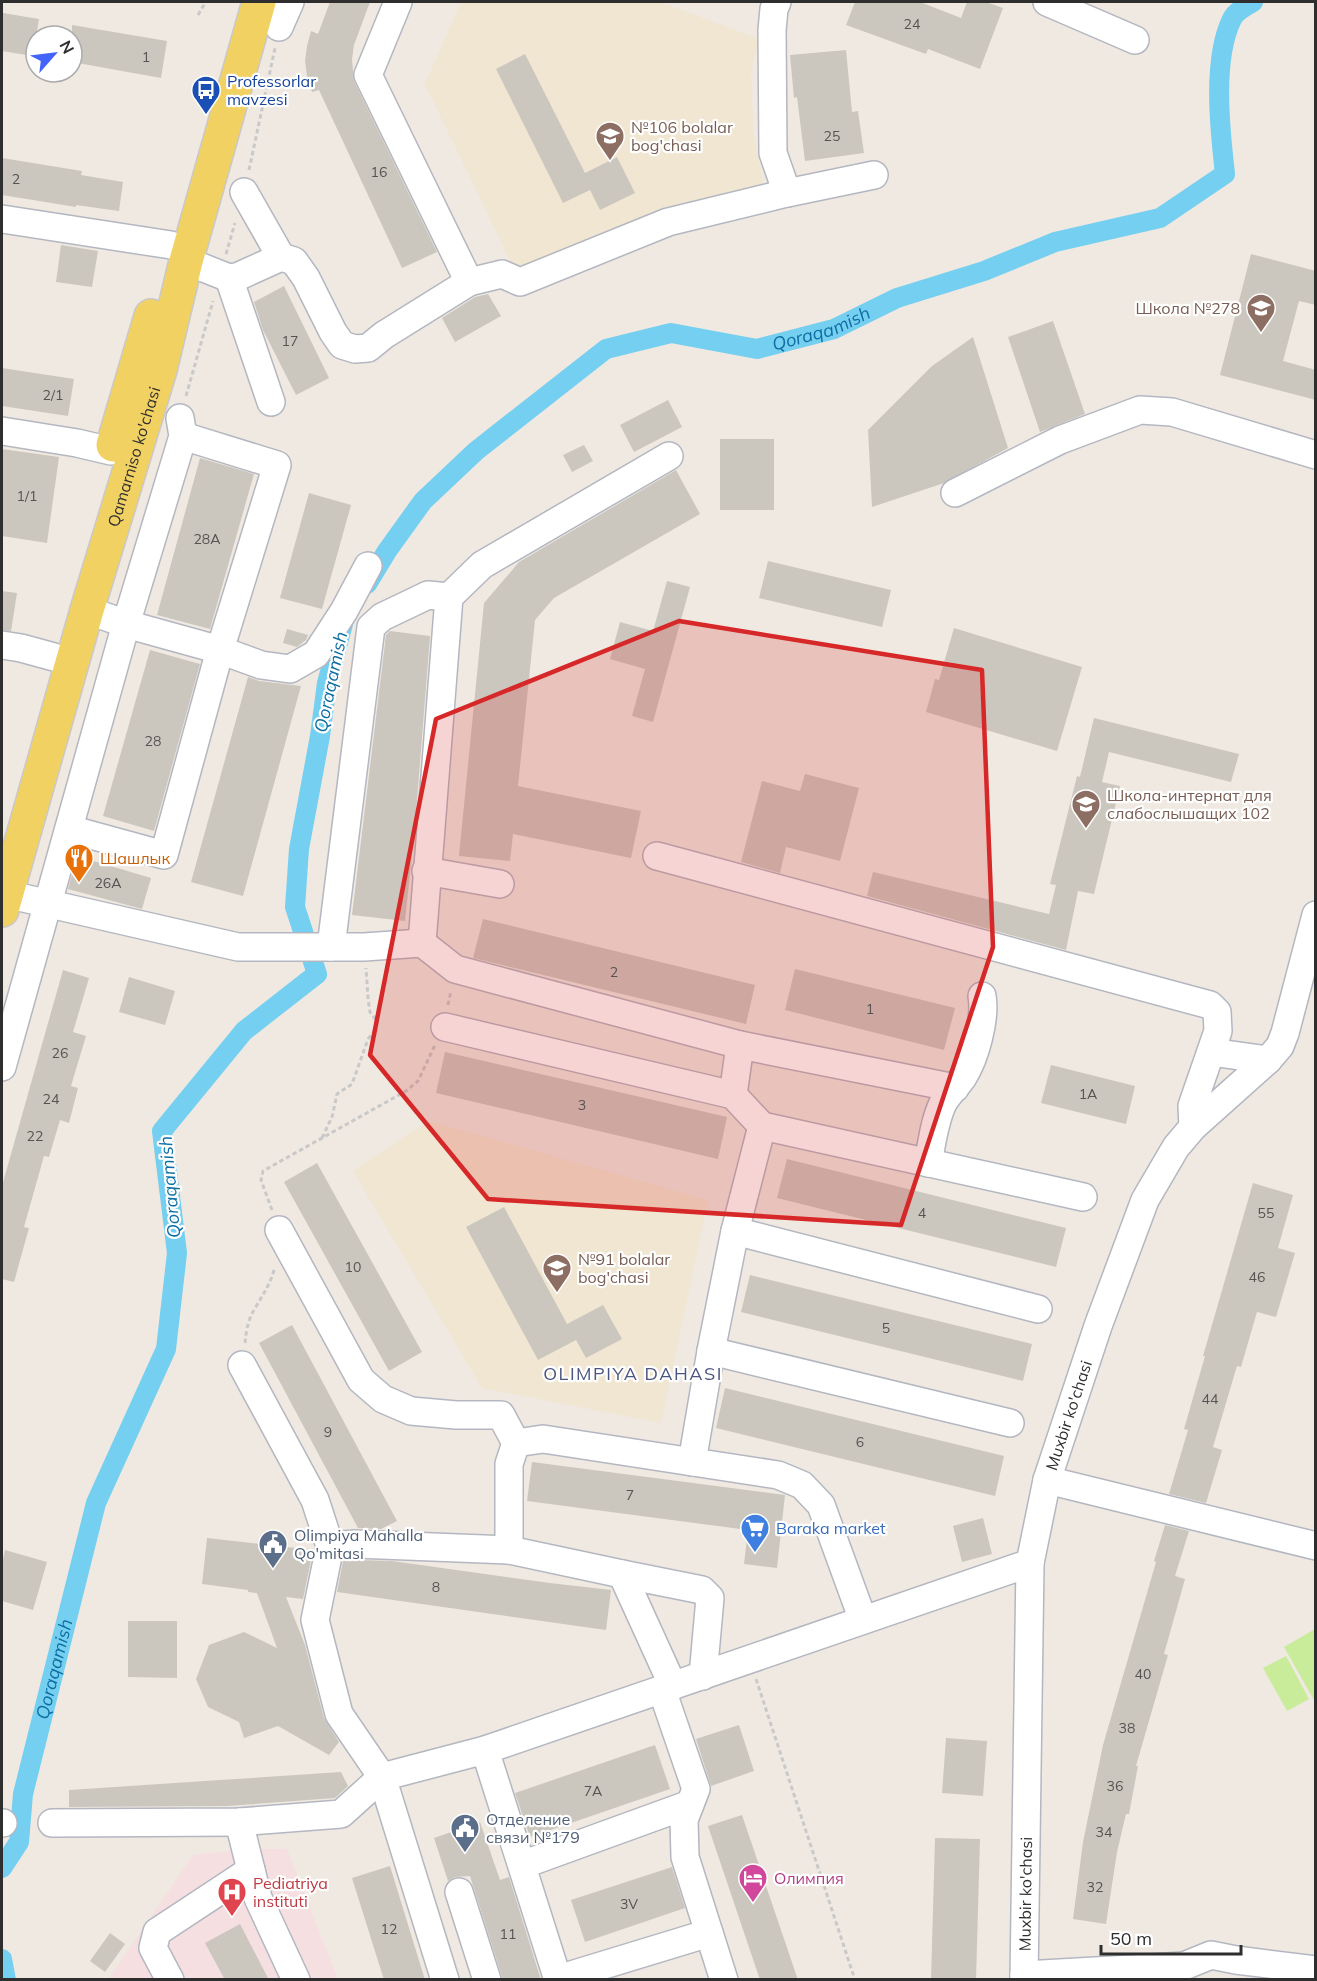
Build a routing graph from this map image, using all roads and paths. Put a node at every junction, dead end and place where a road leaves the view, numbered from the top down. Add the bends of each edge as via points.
1 (237, 2) edge
2 (259, 2) edge
3 (290, 2) edge
4 (398, 2) edge
5 (1047, 2) edge
6 (204, 3) dead end
7 (769, 4) edge
8 (198, 15) dead end
9 (279, 27) joint
10 (1135, 40) dead end
11 (874, 176) dead end
12 (244, 192) junction
13 (787, 193) junction
14 (2, 219) edge
15 (178, 253) junction
16 (281, 257) junction
17 (224, 276) junction
18 (469, 282) junction
19 (271, 402) dead end
20 (181, 427) junction
21 (2, 431) edge
22 (111, 451) junction
23 (1316, 455) edge
24 (669, 456) dead end
25 (955, 494) dead end
26 (368, 566) dead end
27 (449, 597) junction
28 (87, 610) junction
29 (126, 624) junction
30 (2, 645) edge
31 (220, 650) junction
32 (54, 657) junction
33 (69, 829) junction
34 (2, 842) edge
35 (657, 856) dead end
36 (426, 871) junction
37 (500, 884) dead end
38 (4, 902) edge
39 (48, 902) junction
40 (1316, 915) edge
41 (422, 943) junction
42 (331, 947) junction
43 (364, 947) junction
44 (455, 969) junction
45 (982, 996) dead end
46 (445, 1027) junction
47 (740, 1045) junction
48 (1211, 1052) junction
49 (1268, 1060) junction
50 (2, 1067) edge
51 (955, 1088) junction
52 (733, 1095) junction
53 (762, 1126) junction
54 (1193, 1127) junction
55 (321, 1140) junction
56 (928, 1163) junction
57 (1083, 1197) dead end
58 (279, 1230) junction
59 (735, 1231) junction
60 (1038, 1309) dead end
61 (711, 1351) junction
62 (242, 1365) joint
63 (1010, 1423) dead end
64 (516, 1443) junction
65 (692, 1462) junction
66 (1047, 1480) junction
67 (330, 1546) junction
68 (1316, 1546) edge
69 (509, 1550) junction
70 (1030, 1563) junction
71 (622, 1574) junction
72 (862, 1620) junction
73 (750, 1660) junction
74 (702, 1676) junction
75 (667, 1688) junction
76 (485, 1750) junction
77 (382, 1777) junction
78 (690, 1804) junction
79 (239, 1822) junction
80 (52, 1823) dead end
81 (522, 1865) junction
82 (251, 1870) junction
83 (459, 1892) dead end
84 (709, 1933) junction
85 (1316, 1970) edge
86 (1024, 1977) edge
87 (558, 1979) edge
88 (170, 1980) edge
89 (296, 1980) edge
90 (445, 1980) edge
91 (487, 1980) edge
92 (724, 1980) edge
93 (855, 1980) edge

1 - 15 main road, Qamarniso ko'chasi
2 - 15 main road, Qamarniso ko'chasi
3 - 9 street
4 - 18 street via 368,75 415,159
5 - 10 street
6 - 8 path
7 - 13 street via 773,153
9 - 12 path
11 - 13 street
12 - 16 street
12 - 17 path
13 - 18 street via 668,222 520,282 502,274
14 - 15 street
15 - 17 street
15 - 22 main road, Qamarniso ko'chasi
15 - 28 main road, Qamarniso ko'chasi via 160,370
16 - 17 street via 237,277
16 - 18 street via 294,261 342,345 355,349 368,348
17 - 19 street
17 - 20 path
20 - 29 street
20 - 31 street via 277,465
21 - 22 street
22 - 32 main road, Qamarniso ko'chasi
23 - 25 street via 1172,412 1140,410 1060,440
24 - 27 street via 482,565
26 - 31 street via 316,654 290,669 261,665
27 - 36 street
27 - 42 street via 428,595 382,617 371,627
28 - 29 street
28 - 38 main road, Qamarniso ko'chasi
29 - 31 street
29 - 33 street
30 - 32 street
31 - 33 street via 164,855
32 - 34 main road, Qamarniso ko'chasi
33 - 39 street
35 - 48 street via 1210,1005 1217,1012 1218,1022
36 - 37 street
36 - 41 street
38 - 39 street
39 - 42 street via 238,947
39 - 50 street
40 - 49 street, Muxbir ko'chasi via 1286,1033
41 - 43 street
41 - 44 street
42 - 43 street
43 - 55 path via 370,1012 376,1029 368,1039 352,1084 337,1094
44 - 46 path
44 - 47 street
45 - 51 street via 984,1009 974,1055
46 - 52 street
46 - 55 path via 418,1081 392,1101
47 - 51 street
47 - 52 street
48 - 49 street
48 - 54 street via 1192,1106
49 - 54 street, Muxbir ko'chasi
51 - 56 street via 938,1117
52 - 53 street
53 - 56 street
53 - 59 street
54 - 66 street, Muxbir ko'chasi via 1176,1147 1145,1200
55 - 58 path via 263,1171 261,1180
56 - 57 street
58 - 62 path via 274,1272 247,1328
58 - 64 street via 361,1380 383,1399 411,1411 501,1415
59 - 60 street
59 - 61 street
61 - 63 street
61 - 65 street
62 - 67 street via 315,1500
64 - 65 street via 543,1439
64 - 69 street via 509,1464
65 - 72 street via 778,1475 802,1485 821,1506
66 - 68 street
66 - 70 street, Muxbir ko'chasi
67 - 69 street
67 - 77 street via 315,1620 339,1714
69 - 71 street
70 - 72 street
70 - 86 street, Muxbir ko'chasi
71 - 74 street via 702,1590 710,1598
71 - 75 street
72 - 73 street
73 - 74 street
73 - 93 path
74 - 75 street
75 - 76 street
75 - 78 street via 696,1789
76 - 77 street
76 - 81 street
77 - 79 street via 341,1814
77 - 90 street
78 - 81 street
78 - 84 street via 684,1820 684,1857
79 - 80 street
79 - 82 street
81 - 87 street
82 - 88 street via 157,1932 153,1948
82 - 89 street via 258,1898
83 - 91 street
84 - 87 street
84 - 92 street
85 - 86 street via 1211,1954 1184,1966

